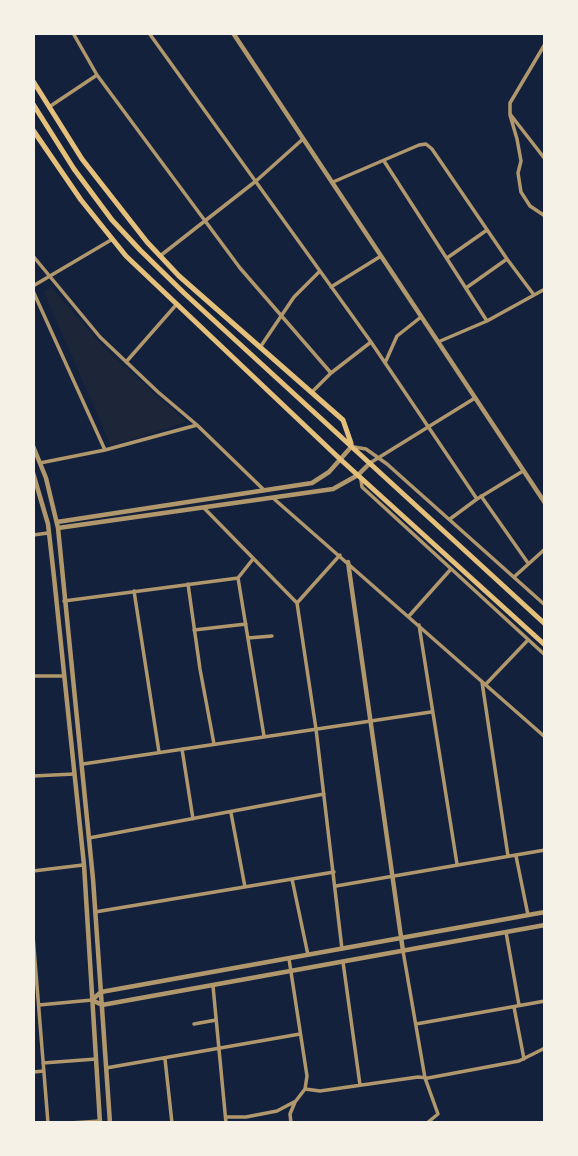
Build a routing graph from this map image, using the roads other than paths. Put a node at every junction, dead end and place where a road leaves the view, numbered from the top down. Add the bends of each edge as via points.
1 (73, 33) edge
2 (149, 33) edge
3 (233, 33) edge
4 (545, 44) edge
5 (97, 75) junction
6 (33, 81) edge
7 (33, 104) edge
8 (49, 108) junction
9 (510, 113) junction
10 (35, 135) edge
11 (304, 138) junction
12 (545, 159) edge
13 (383, 161) junction
14 (256, 181) junction
15 (333, 182) junction
16 (545, 216) edge
17 (205, 221) junction
18 (487, 230) junction
19 (111, 240) junction
20 (33, 256) edge
21 (160, 256) junction
22 (382, 256) junction
23 (447, 258) junction
24 (507, 259) junction
25 (319, 272) junction
26 (49, 276) junction
27 (331, 287) junction
28 (33, 288) edge
29 (466, 288) junction
30 (545, 289) edge
31 (534, 295) junction
32 (176, 305) junction
33 (421, 317) junction
34 (281, 318) junction
35 (487, 321) junction
36 (371, 342) junction
37 (438, 342) junction
38 (261, 346) junction
39 (126, 362) junction
40 (385, 363) junction
41 (331, 373) junction
42 (312, 392) junction
43 (475, 398) junction
44 (197, 425) junction
45 (428, 428) junction
46 (33, 446) edge
47 (352, 446) junction
48 (105, 450) junction
49 (379, 457) junction
50 (340, 459) junction
51 (40, 463) junction
52 (370, 463) junction
53 (523, 471) junction
54 (33, 473) edge
55 (360, 477) junction
56 (263, 489) junction
57 (479, 497) junction
58 (272, 498) junction
59 (545, 503) edge
60 (204, 508) junction
61 (450, 519) junction
62 (58, 525) junction
63 (49, 533) junction
64 (33, 535) edge
65 (545, 549) edge
66 (340, 555) junction
67 (253, 559) junction
68 (348, 562) junction
69 (528, 563) junction
70 (451, 569) junction
71 (514, 577) junction
72 (238, 578) junction
73 (188, 583) junction
74 (134, 591) junction
75 (64, 601) junction
76 (297, 603) junction
77 (545, 605) edge
78 (409, 616) junction
79 (246, 624) junction
80 (545, 624) edge
81 (419, 625) junction
82 (194, 631) junction
83 (272, 636) dead end
84 (248, 638) junction
85 (528, 640) junction
86 (545, 645) edge
87 (545, 655) edge
88 (33, 676) edge
89 (63, 676) junction
90 (484, 683) junction
91 (431, 712) junction
92 (370, 722) junction
93 (316, 729) junction
94 (264, 736) junction
95 (545, 737) edge
96 (214, 744) junction
97 (182, 749) junction
98 (159, 752) junction
99 (83, 764) junction
100 (74, 774) junction
101 (33, 776) edge
102 (324, 794) junction
103 (231, 812) junction
104 (193, 819) junction
105 (89, 838) junction
106 (545, 850) edge
107 (516, 855) junction
108 (508, 856) junction
109 (457, 864) junction
110 (84, 865) junction
111 (33, 871) edge
112 (334, 872) junction
113 (393, 877) junction
114 (292, 879) junction
115 (336, 886) junction
116 (245, 887) junction
117 (95, 912) junction
118 (545, 912) edge
119 (528, 915) junction
120 (545, 925) edge
121 (506, 932) junction
122 (33, 936) edge
123 (401, 938) junction
124 (34, 946) edge
125 (342, 949) junction
126 (403, 951) junction
127 (308, 955) junction
128 (289, 959) junction
129 (343, 962) junction
130 (291, 971) junction
131 (35, 977) edge
132 (213, 986) junction
133 (101, 992) junction
134 (92, 1000) junction
135 (545, 1001) edge
136 (102, 1005) junction
137 (39, 1006) junction
138 (517, 1006) junction
139 (217, 1020) junction
140 (194, 1024) dead end
141 (416, 1024) junction
142 (300, 1034) junction
143 (220, 1048) junction
144 (545, 1048) edge
145 (165, 1058) junction
146 (96, 1059) junction
147 (524, 1059) junction
148 (43, 1063) junction
149 (106, 1068) junction
150 (44, 1071) junction
151 (33, 1072) edge
152 (425, 1077) junction
153 (360, 1085) junction
154 (305, 1090) junction
155 (295, 1102) junction
156 (226, 1120) edge
157 (100, 1122) edge
158 (48, 1123) edge
159 (70, 1123) edge
160 (110, 1123) edge
161 (172, 1123) edge
162 (291, 1123) edge
163 (427, 1123) edge

1 - 5 street
2 - 14 street
3 - 11 street
4 - 9 street via 510,103
5 - 8 street
5 - 17 street
6 - 8 highway
7 - 47 highway via 74,169 140,250
8 - 21 highway via 120,211
9 - 12 street
9 - 16 street via 521,161 521,192 530,206
10 - 19 highway
11 - 14 street
11 - 15 street
13 - 15 street
13 - 18 street via 426,144
13 - 23 street
14 - 17 street
14 - 25 street
15 - 22 street
17 - 21 street
17 - 34 street
18 - 23 street
18 - 24 street
19 - 26 street
19 - 32 highway
20 - 26 street
21 - 38 highway
22 - 27 street
22 - 33 street
23 - 29 street
24 - 29 street
24 - 31 street
25 - 27 street
25 - 34 street
26 - 28 street
26 - 39 street
27 - 36 street
28 - 48 street
29 - 35 street
30 - 31 street
31 - 35 street
32 - 39 street
32 - 50 highway
33 - 37 street
33 - 40 street via 397,336
34 - 38 street
34 - 41 street
35 - 37 street
36 - 40 street
36 - 41 street
37 - 43 street
38 - 42 highway
39 - 44 street
40 - 45 street
41 - 42 street
42 - 47 highway via 343,421
43 - 45 street
43 - 53 street
44 - 48 street
44 - 56 street
45 - 49 street
45 - 57 street
46 - 51 street
47 - 49 street
47 - 50 street
47 - 52 highway
48 - 51 street
49 - 52 street
49 - 61 street
50 - 55 highway
50 - 56 street via 318,481
51 - 62 street
52 - 55 street
52 - 80 highway
53 - 57 street
53 - 59 street
54 - 63 street
55 - 58 street via 333,489
55 - 70 street via 362,487
55 - 86 highway
56 - 62 street
57 - 61 street
57 - 69 street
58 - 60 street
58 - 66 street
60 - 62 street
60 - 67 street
61 - 71 street
62 - 75 street
63 - 64 street
63 - 89 street
65 - 69 street
66 - 68 street
66 - 76 street
67 - 72 street
67 - 76 street
68 - 78 street
68 - 92 street
69 - 71 street
70 - 78 street
70 - 85 street
71 - 77 street
72 - 73 street
72 - 79 street
73 - 74 street
73 - 82 street
74 - 75 street
74 - 98 street
75 - 99 street
76 - 93 street
78 - 81 street
79 - 82 street
79 - 84 street
81 - 90 street
81 - 91 street
82 - 96 street
83 - 84 street
84 - 94 street
85 - 87 street
85 - 90 street
88 - 89 street
89 - 100 street
90 - 95 street
90 - 108 street
91 - 92 street
91 - 109 street
92 - 93 street
92 - 113 street
93 - 94 street
93 - 102 street
94 - 96 street
96 - 97 street
97 - 98 street
97 - 104 street
98 - 99 street
99 - 105 street
100 - 101 street
100 - 110 street
102 - 103 street
102 - 112 street
103 - 104 street
103 - 116 street
104 - 105 street
105 - 117 street
106 - 107 street
107 - 108 street
107 - 119 street
108 - 109 street
109 - 113 street
110 - 111 street
110 - 134 street
112 - 114 street
112 - 115 street
113 - 115 street
113 - 123 street
114 - 116 street
114 - 127 street
115 - 125 street
116 - 117 street
117 - 133 street
118 - 119 street
119 - 123 street
120 - 121 street
121 - 126 street
121 - 138 street
122 - 124 street
123 - 125 street
123 - 126 street
124 - 131 street
125 - 127 street
126 - 129 street
126 - 141 street
127 - 128 street
128 - 130 street
128 - 133 street
129 - 130 street
129 - 153 street
130 - 132 street
130 - 142 street
131 - 137 street
132 - 136 street
132 - 139 street
133 - 134 street
133 - 136 street
134 - 136 street
134 - 137 street
134 - 146 street
135 - 138 street
136 - 149 street
137 - 148 street
138 - 141 street
138 - 147 street
139 - 140 street
139 - 143 street
141 - 152 street
142 - 143 street
142 - 154 street
143 - 145 street
143 - 156 street
144 - 147 street
145 - 149 street
145 - 161 street
146 - 148 street
146 - 157 street
147 - 152 street
148 - 150 street
149 - 160 street
150 - 151 street
150 - 158 street
152 - 153 street
152 - 163 street via 438,1114
153 - 154 street
154 - 155 street
155 - 156 street via 277,1111
155 - 162 street
157 - 159 street

